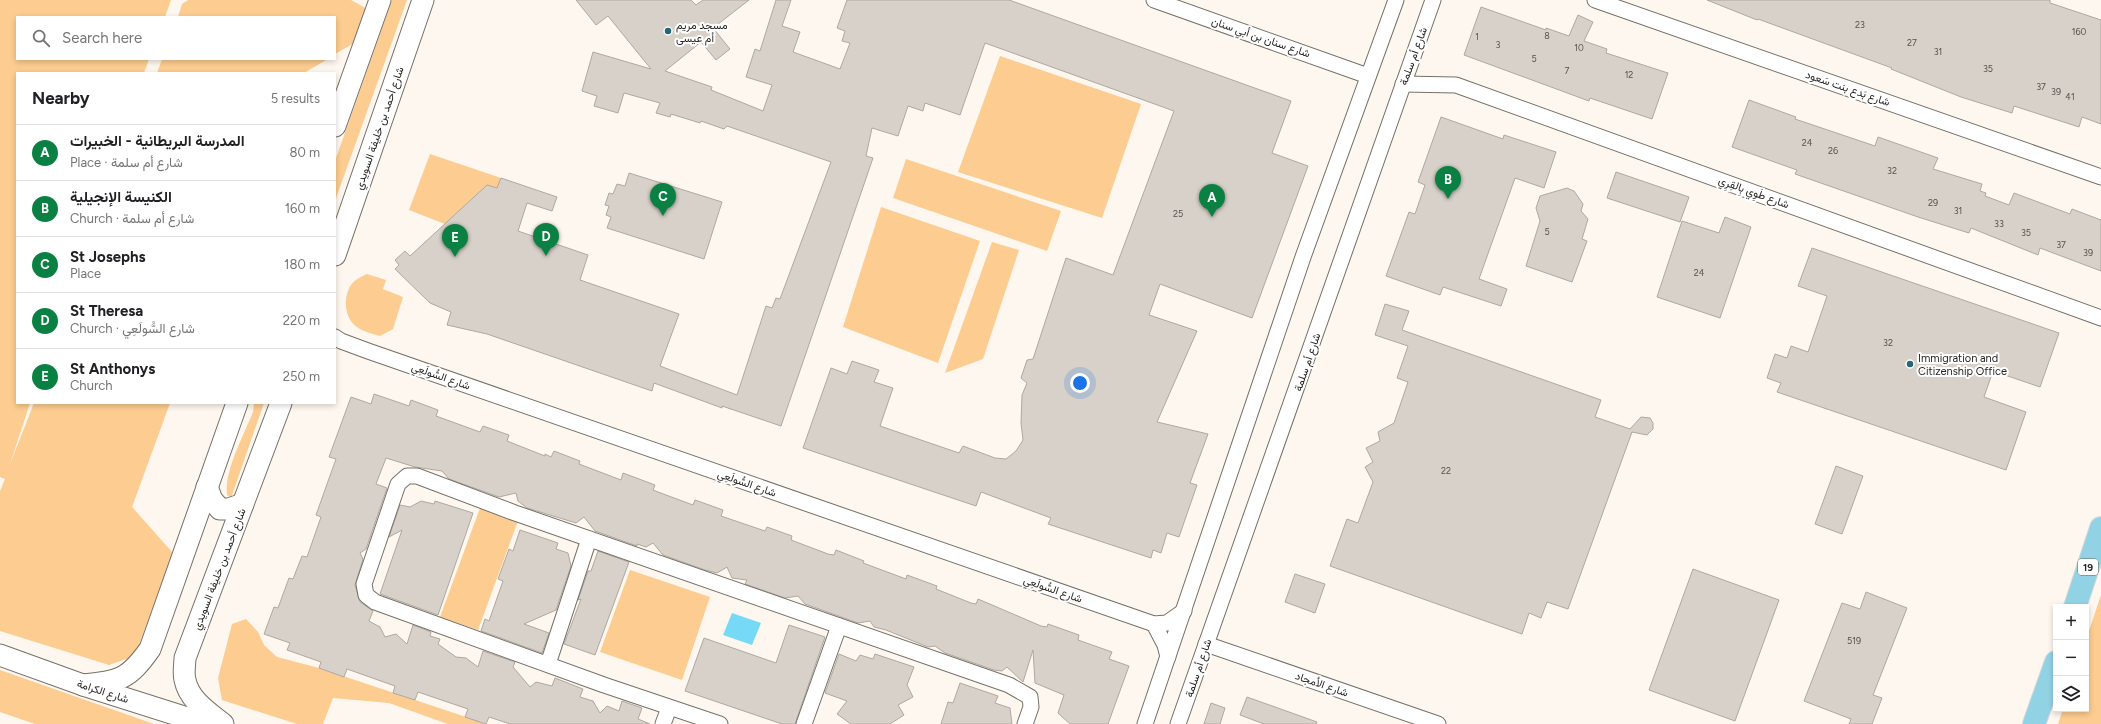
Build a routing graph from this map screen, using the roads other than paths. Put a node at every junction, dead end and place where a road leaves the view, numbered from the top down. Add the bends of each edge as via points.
1 (380, 0) edge
2 (423, 0) edge
3 (1154, 0) edge
4 (1396, 0) edge
5 (1433, 0) edge
6 (1595, 0) edge
7 (1368, 76) junction
8 (1403, 84) junction
9 (336, 123) edge
10 (2101, 177) edge
11 (336, 252) edge
12 (2101, 318) edge
13 (337, 340) edge
14 (237, 404) edge
15 (281, 404) edge
16 (207, 487) junction
17 (243, 504) junction
18 (2101, 528) edge
19 (589, 539) junction
20 (2076, 604) edge
21 (1184, 611) junction
22 (1154, 624) junction
23 (839, 626) junction
24 (1206, 644) junction
25 (0, 655) edge
26 (1168, 657) junction
27 (548, 664) junction
28 (2053, 670) edge
29 (83, 685) junction
30 (669, 708) junction
31 (206, 724) edge
32 (223, 724) edge
33 (663, 724) edge
34 (720, 724) edge
35 (804, 724) edge
36 (1025, 724) edge
37 (1145, 724) edge
38 (1178, 724) edge
39 (1438, 724) edge
40 (2034, 724) edge

1 - 9 street
2 - 11 street, شارع أحمد بن خليفة السويدي
3 - 7 street, شارع سنان بن أبي سنان
4 - 7 street
5 - 8 street, شارع أم سلمة
6 - 10 street, شارع بَدع بنت سَعود
7 - 21 street via 1303,257
8 - 12 street, شارع طَوِي بِالقِرِي via 1456,85
8 - 24 street, شارع أم سلمة via 1338,275
13 - 22 street, شارع السُّولَعِي
14 - 16 street
15 - 17 street, شارع أحمد بن خليفة السويدي
16 - 17 street via 212,500 220,509
16 - 29 street via 150,649 136,669 114,682
17 - 32 street, شارع أحمد بن خليفة السويدي via 185,658 184,679 191,696
18 - 20 main road, 19
19 - 23 street
19 - 27 street
19 - 27 street via 417,476 407,476 398,484 364,584 366,595 375,602
21 - 22 street via 1167,623
21 - 26 street
22 - 26 street
23 - 35 street
23 - 36 street via 1009,685 1030,697 1031,706
24 - 38 street, شارع أم سلمة
24 - 39 street, شارع الأمجاد
25 - 29 street, شارع الكرامة
26 - 37 street
27 - 30 street
28 - 40 main road
29 - 31 street, شارع الكرامة
30 - 33 street
30 - 34 street

